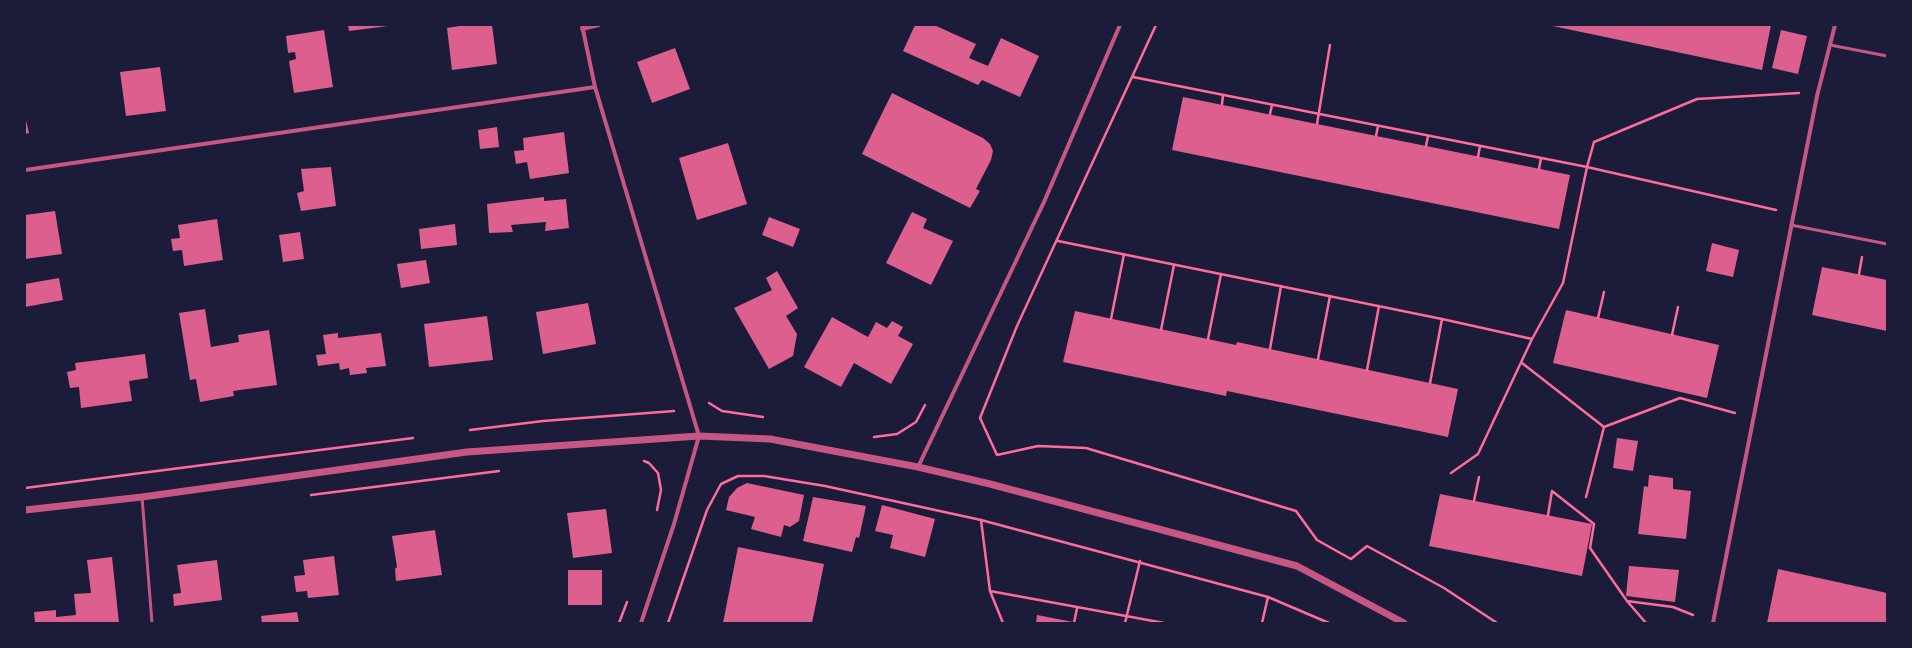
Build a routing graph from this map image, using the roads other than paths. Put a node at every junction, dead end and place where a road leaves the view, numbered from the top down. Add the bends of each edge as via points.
1 (599, 25) edge
2 (1120, 25) edge
3 (1835, 25) edge
4 (582, 27) edge
5 (1830, 45) junction
6 (1887, 56) edge
7 (595, 87) junction
8 (25, 170) edge
9 (1791, 225) junction
10 (1887, 244) edge
11 (699, 436) junction
12 (918, 467) junction
13 (142, 497) junction
14 (25, 510) edge
15 (152, 623) edge
16 (641, 623) edge
17 (1404, 623) edge
18 (1713, 623) edge

1 - 4 street
2 - 12 street via 1044,202
3 - 5 street
4 - 7 street
5 - 6 lane
5 - 9 street via 1816,96
7 - 8 street
7 - 11 street
9 - 10 lane
9 - 18 street
11 - 12 street via 770,439
11 - 13 street via 467,452
11 - 16 street via 674,524
12 - 17 street via 1297,566
13 - 14 street
13 - 15 lane

